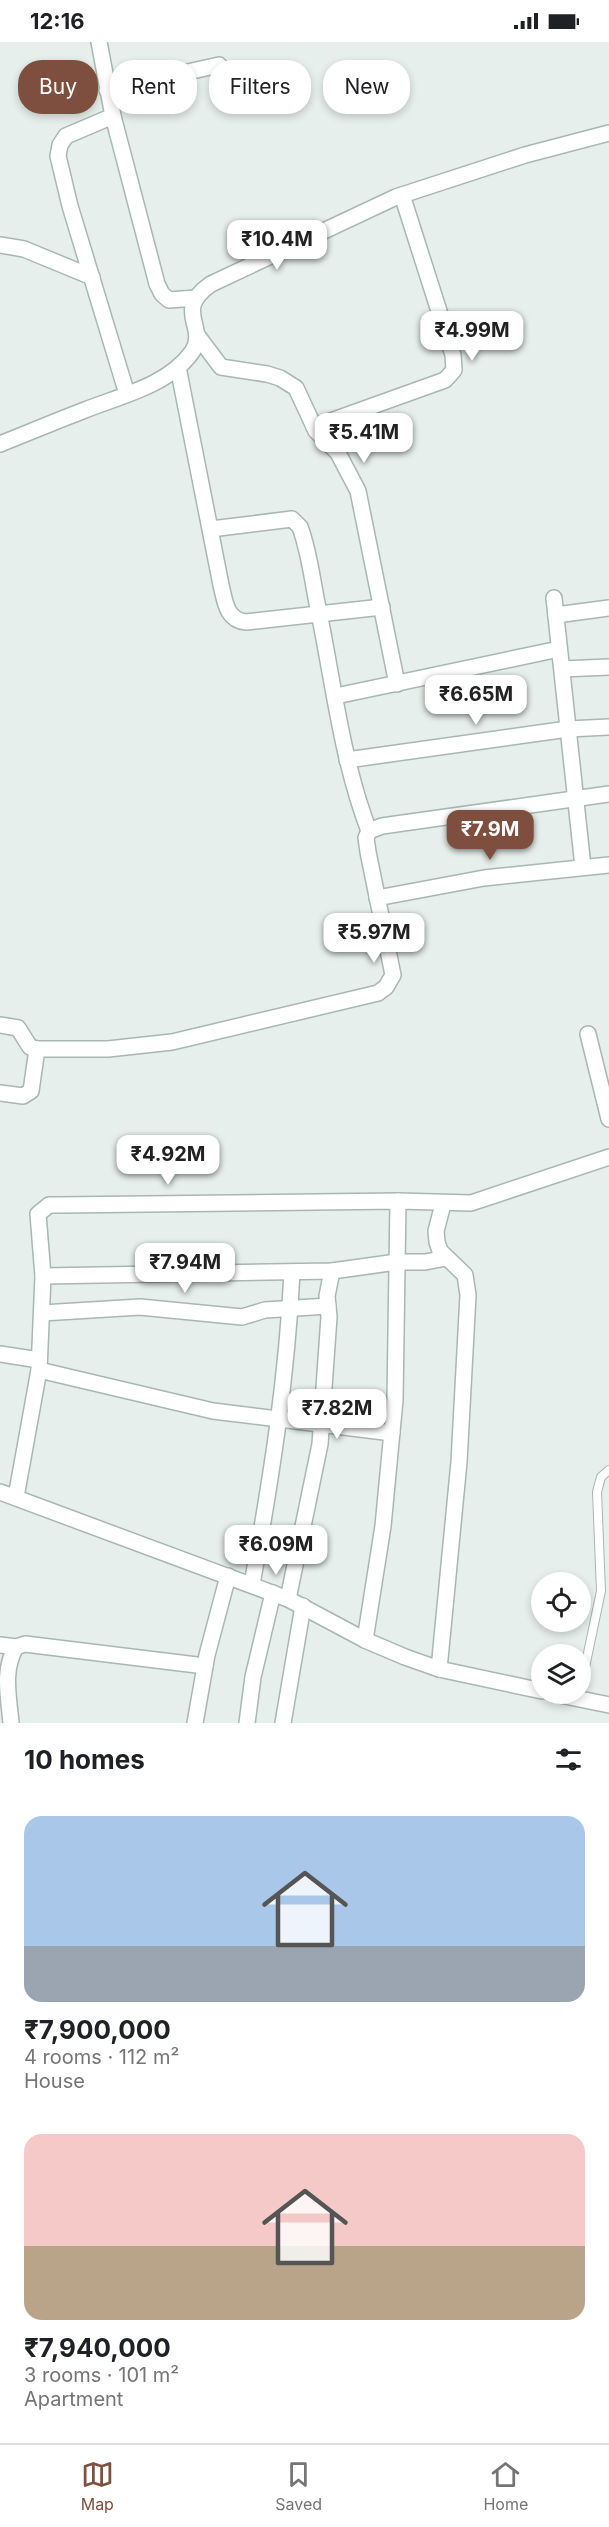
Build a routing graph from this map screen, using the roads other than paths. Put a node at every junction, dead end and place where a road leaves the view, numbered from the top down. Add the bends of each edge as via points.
1 (99, 42) edge
2 (209, 67) edge
3 (107, 90) junction
4 (112, 116) junction
5 (609, 133) edge
6 (402, 195) junction
7 (0, 245) edge
8 (92, 277) junction
9 (195, 298) junction
10 (197, 336) junction
11 (178, 367) junction
12 (127, 394) junction
13 (314, 427) junction
14 (0, 444) edge
15 (211, 529) junction
16 (554, 598) dead end
17 (382, 607) junction
18 (609, 608) edge
19 (320, 614) junction
20 (556, 615) junction
21 (559, 649) junction
22 (609, 667) edge
23 (562, 669) junction
24 (397, 684) junction
25 (336, 696) junction
26 (609, 726) edge
27 (568, 729) junction
28 (347, 760) junction
29 (609, 794) edge
30 (575, 798) junction
31 (369, 831) junction
32 (609, 865) edge
33 (583, 867) junction
34 (377, 898) junction
35 (0, 1025) edge
36 (588, 1034) dead end
37 (37, 1049) junction
38 (0, 1093) edge
39 (609, 1119) edge
40 (609, 1157) edge
41 (398, 1201) junction
42 (443, 1204) junction
43 (446, 1257) junction
44 (397, 1262) junction
45 (333, 1271) junction
46 (292, 1272) junction
47 (43, 1276) junction
48 (291, 1306) junction
49 (328, 1306) junction
50 (42, 1313) junction
51 (0, 1354) edge
52 (39, 1365) junction
53 (279, 1419) junction
54 (322, 1424) junction
55 (392, 1433) junction
56 (609, 1470) edge
57 (0, 1492) edge
58 (16, 1497) junction
59 (228, 1576) junction
60 (252, 1584) junction
61 (273, 1593) junction
62 (288, 1599) junction
63 (303, 1606) junction
64 (365, 1640) junction
65 (590, 1644) edge
66 (8, 1646) edge
67 (205, 1666) junction
68 (439, 1669) junction
69 (531, 1689) edge
70 (591, 1698) edge
71 (609, 1705) edge
72 (7, 1714) edge
73 (195, 1723) edge
74 (247, 1723) edge
75 (283, 1723) edge

1 - 3 street
2 - 3 street
3 - 4 street
4 - 8 street via 66,136 58,156
4 - 9 street via 157,284 169,300
5 - 6 street via 525,155
6 - 9 street via 211,284
6 - 13 street via 453,355 454,370 445,380
7 - 8 street via 24,249
8 - 12 street
9 - 10 street via 191,315
10 - 11 street via 193,351
10 - 13 street via 221,367 267,374 290,383
11 - 12 street
11 - 15 street
12 - 14 street
13 - 17 street via 338,453 358,491
15 - 19 street via 225,600 237,621
15 - 19 street via 282,519 297,522 304,537
16 - 20 street
17 - 19 street
17 - 24 street
18 - 20 street
19 - 25 street
20 - 21 street
21 - 23 street
21 - 24 street
22 - 23 street
23 - 27 street
24 - 25 street
25 - 28 street
26 - 27 street
27 - 28 street
27 - 30 street
28 - 31 street
29 - 30 street
30 - 31 street
30 - 33 street
31 - 34 street via 366,838
32 - 33 street
33 - 34 street via 484,878
34 - 37 street via 393,975 378,993 156,1045
35 - 37 street via 18,1028 30,1047
36 - 39 street
37 - 38 street via 31,1091 23,1096
40 - 42 street via 483,1200
41 - 42 street
41 - 44 street
41 - 47 street via 49,1205 38,1214 37,1223
42 - 43 street via 436,1231 440,1251
43 - 44 street
43 - 68 street via 465,1275 468,1295 459,1462
44 - 45 street
44 - 55 street
45 - 46 street
45 - 49 street via 327,1286
46 - 47 street
46 - 48 street
47 - 50 street
48 - 49 street
48 - 50 street via 242,1317 140,1307
48 - 53 street
49 - 54 street
50 - 52 street
51 - 52 street
52 - 53 street via 213,1411
52 - 58 street
53 - 54 street
53 - 60 street
54 - 55 street
54 - 62 street
55 - 64 street
56 - 65 lane via 601,1477 597,1492 601,1591
57 - 58 street
58 - 59 street
59 - 60 street
59 - 67 street
60 - 61 street
61 - 62 street
61 - 74 street via 253,1677
62 - 63 street
63 - 64 street
63 - 75 street
64 - 68 street
66 - 67 street via 45,1645
66 - 72 street
67 - 73 street
68 - 69 street
70 - 71 street

